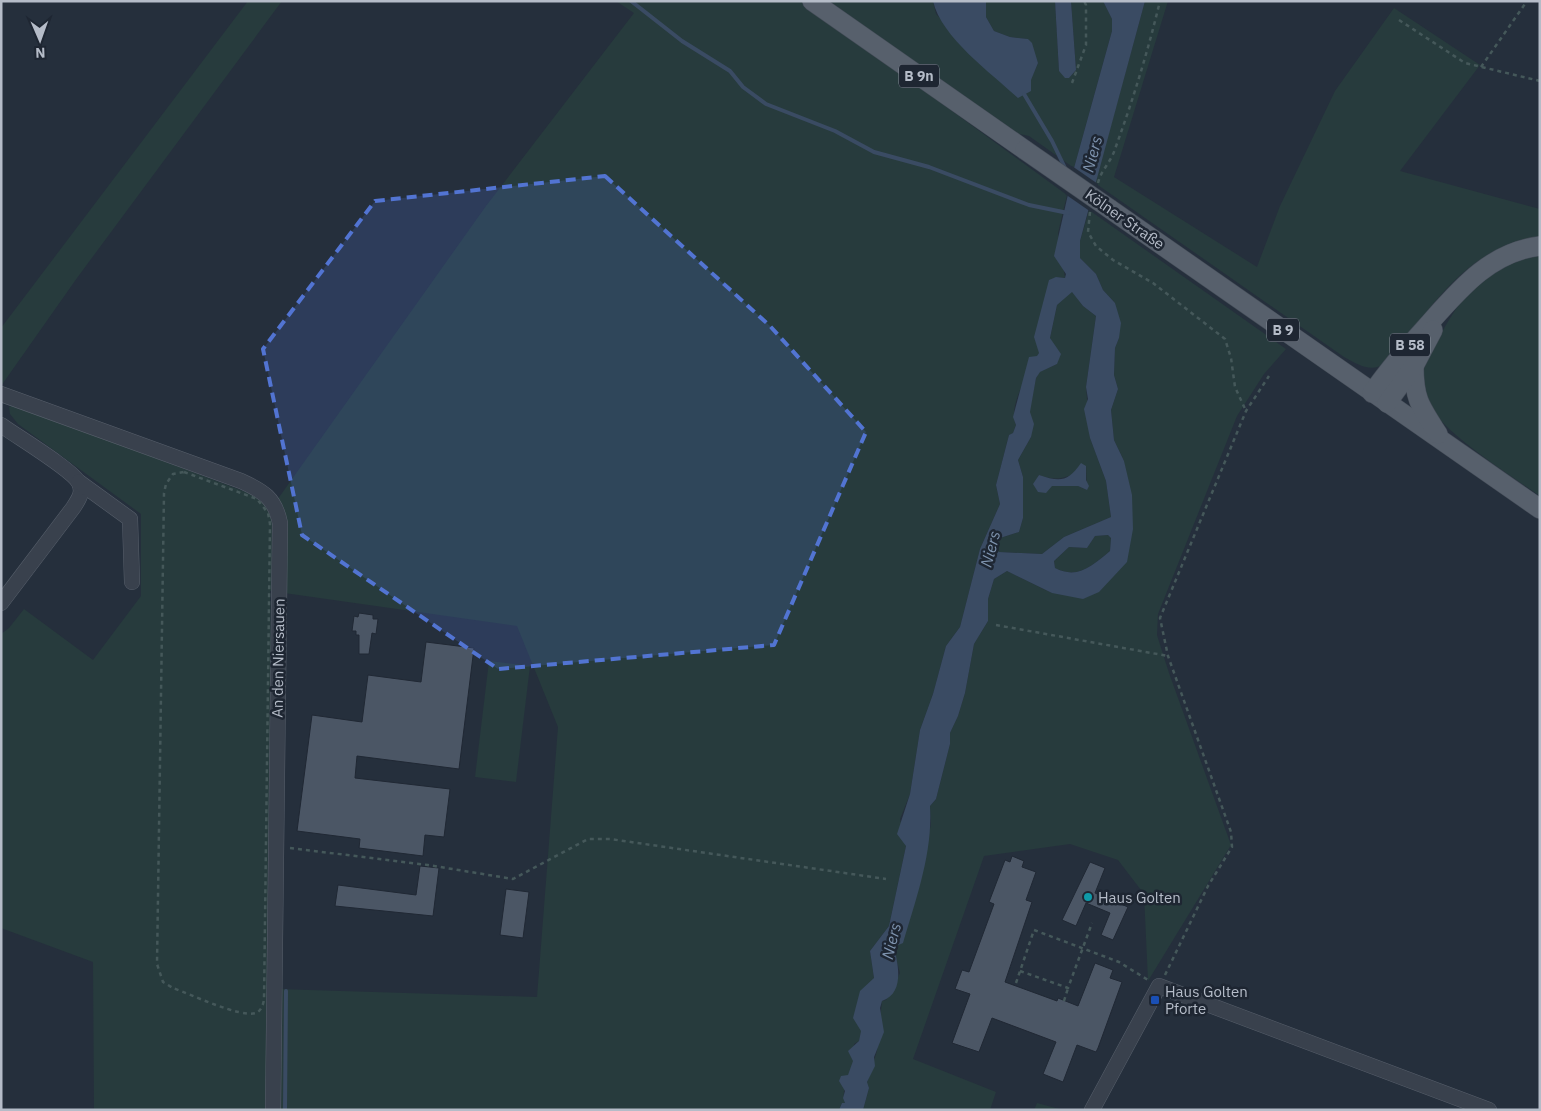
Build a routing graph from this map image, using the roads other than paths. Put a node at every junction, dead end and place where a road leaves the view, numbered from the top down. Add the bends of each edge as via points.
1 (812, 1) edge
2 (1026, 150) joint
3 (1540, 246) edge
4 (1450, 300) junction
5 (1414, 366) junction
6 (2, 396) edge
7 (1380, 398) junction
8 (1, 425) edge
9 (1442, 441) junction
10 (78, 482) junction
11 (1540, 509) edge
12 (132, 582) dead end
13 (1, 603) edge
14 (273, 1110) edge
15 (1092, 1110) edge
16 (1489, 1110) edge

1 - 2 main road, Kölner Straße / B 9n
2 - 7 main road, Kölner Straße / B 9, bridge via 1101,207
3 - 4 main road, B 58 via 1516,251 1497,260 1479,271
4 - 5 main road, B 58
4 - 7 main road, B 58 via 1390,368
5 - 7 main road, B 58
5 - 9 main road via 1417,401
6 - 14 street, An den Niersauen via 241,481 263,491 278,510
7 - 9 main road, B 9
8 - 10 street
9 - 11 main road, B 9
10 - 12 street via 130,519
10 - 13 street via 80,497
15 - 16 street via 1159,986

